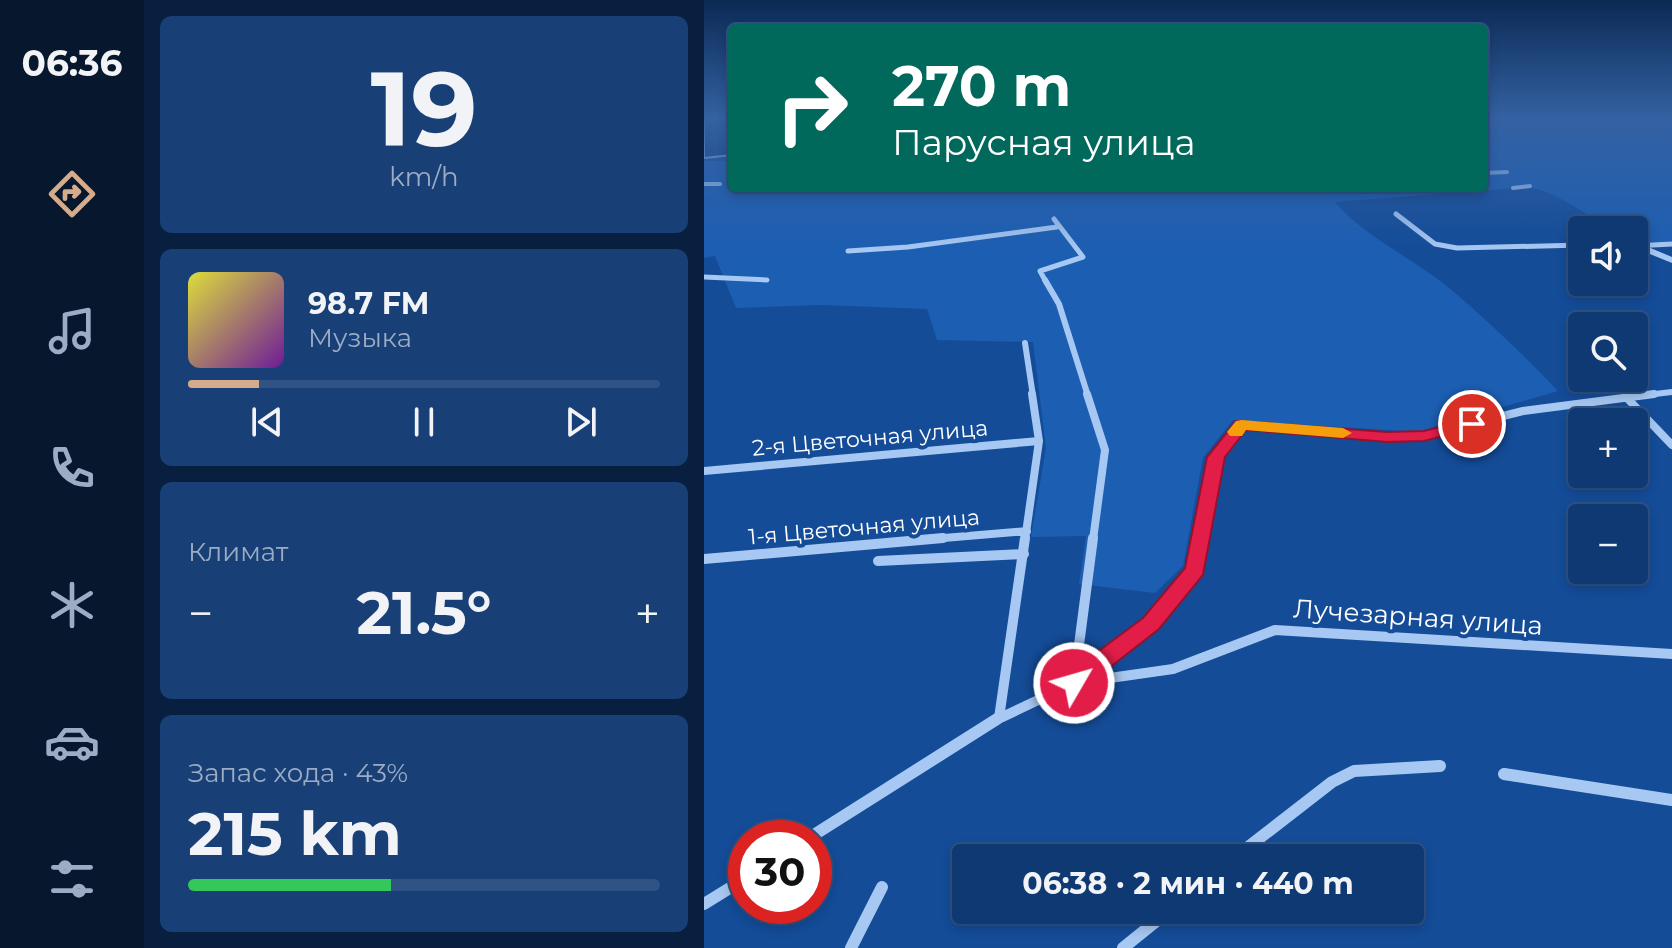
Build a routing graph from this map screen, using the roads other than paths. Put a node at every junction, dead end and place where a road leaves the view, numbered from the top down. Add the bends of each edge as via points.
1 (1507, 172) dead end
2 (1488, 173) edge
3 (704, 184) edge
4 (720, 184) dead end
5 (1530, 186) dead end
6 (1513, 188) dead end
7 (1396, 214) dead end
8 (1672, 244) edge
9 (1568, 245) edge
10 (1648, 245) edge
11 (1648, 250) edge
12 (848, 251) dead end
13 (1670, 258) edge
14 (704, 277) edge
15 (767, 280) dead end
16 (1025, 343) dead end
17 (1672, 392) edge
18 (1626, 397) junction
19 (1039, 441) junction
20 (1672, 445) edge
21 (704, 471) edge
22 (1027, 531) junction
23 (1024, 554) junction
24 (704, 559) edge
25 (878, 561) dead end
26 (1672, 654) edge
27 (1074, 683) junction
28 (999, 718) junction
29 (1440, 766) dead end
30 (1504, 774) dead end
31 (1672, 800) edge
32 (832, 823) edge
33 (1252, 844) edge
34 (882, 887) dead end
35 (728, 889) edge
36 (704, 904) edge
37 (1153, 924) edge
38 (851, 948) edge
39 (1123, 948) edge

1 - 2 street
3 - 4 street
5 - 6 street
7 - 9 street via 1435,244
8 - 10 street
11 - 13 street
12 - 27 street via 908,247 1055,223 1083,257 1040,271 1059,304 1105,450
14 - 15 street
16 - 19 street
17 - 18 street
18 - 20 street
18 - 27 street via 1523,411 1424,436 1242,425 1216,457 1195,570 1151,623
19 - 21 street, 2-я Цветочная улица
19 - 22 street
22 - 23 street
22 - 24 street, 1-я Цветочная улица
23 - 25 street
23 - 28 street
26 - 27 street, Лучезарная улица via 1275,630 1186,665
27 - 28 street
28 - 32 street
29 - 33 street via 1354,771
30 - 31 street
34 - 38 street
35 - 36 street
37 - 39 street

